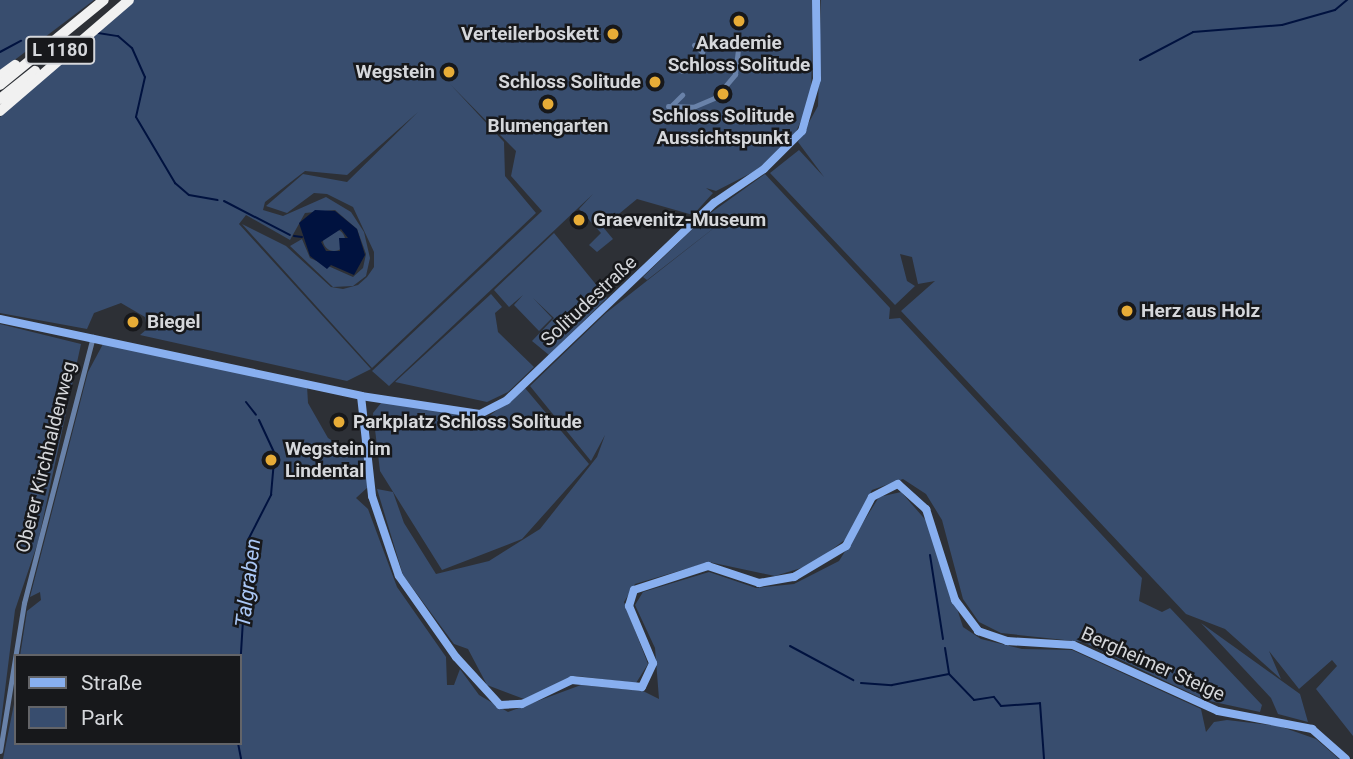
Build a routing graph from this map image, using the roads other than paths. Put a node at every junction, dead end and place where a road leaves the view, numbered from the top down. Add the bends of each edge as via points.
1 (104, 0) edge
2 (121, 0) edge
3 (129, 0) edge
4 (816, 0) edge
5 (57, 38) junction
6 (739, 39) dead end
7 (694, 45) dead end
8 (702, 52) dead end
9 (675, 65) dead end
10 (682, 71) dead end
11 (0, 76) edge
12 (0, 85) edge
13 (682, 95) dead end
14 (0, 99) edge
15 (0, 111) edge
16 (0, 319) edge
17 (93, 337) junction
18 (360, 396) junction
19 (16, 654) edge
20 (14, 665) edge
21 (0, 751) edge
22 (1346, 759) edge

1 - 5 highway, L 1180
2 - 14 highway, L 1180
3 - 15 highway
4 - 18 street, Solitudestraße via 817,79 802,131 764,169 713,203 507,400 480,414
5 - 11 highway
5 - 12 highway, L 1180
6 - 13 street via 728,80 709,99 669,106
7 - 8 street
9 - 10 street
16 - 17 street, Solitudestraße
17 - 18 street, Solitudestraße
17 - 19 street, Oberer Kirchhaldenweg via 24,603
18 - 22 street, Bergheimer Steige via 372,496 399,576 456,657 500,705 522,704 572,680 642,687 653,663 629,606 634,590 708,566 759,583 794,577 846,545 872,497 898,484 926,509 955,600 978,631 1007,641 1073,645 1218,711 1320,733
20 - 21 street, Oberer Kirchhaldenweg

